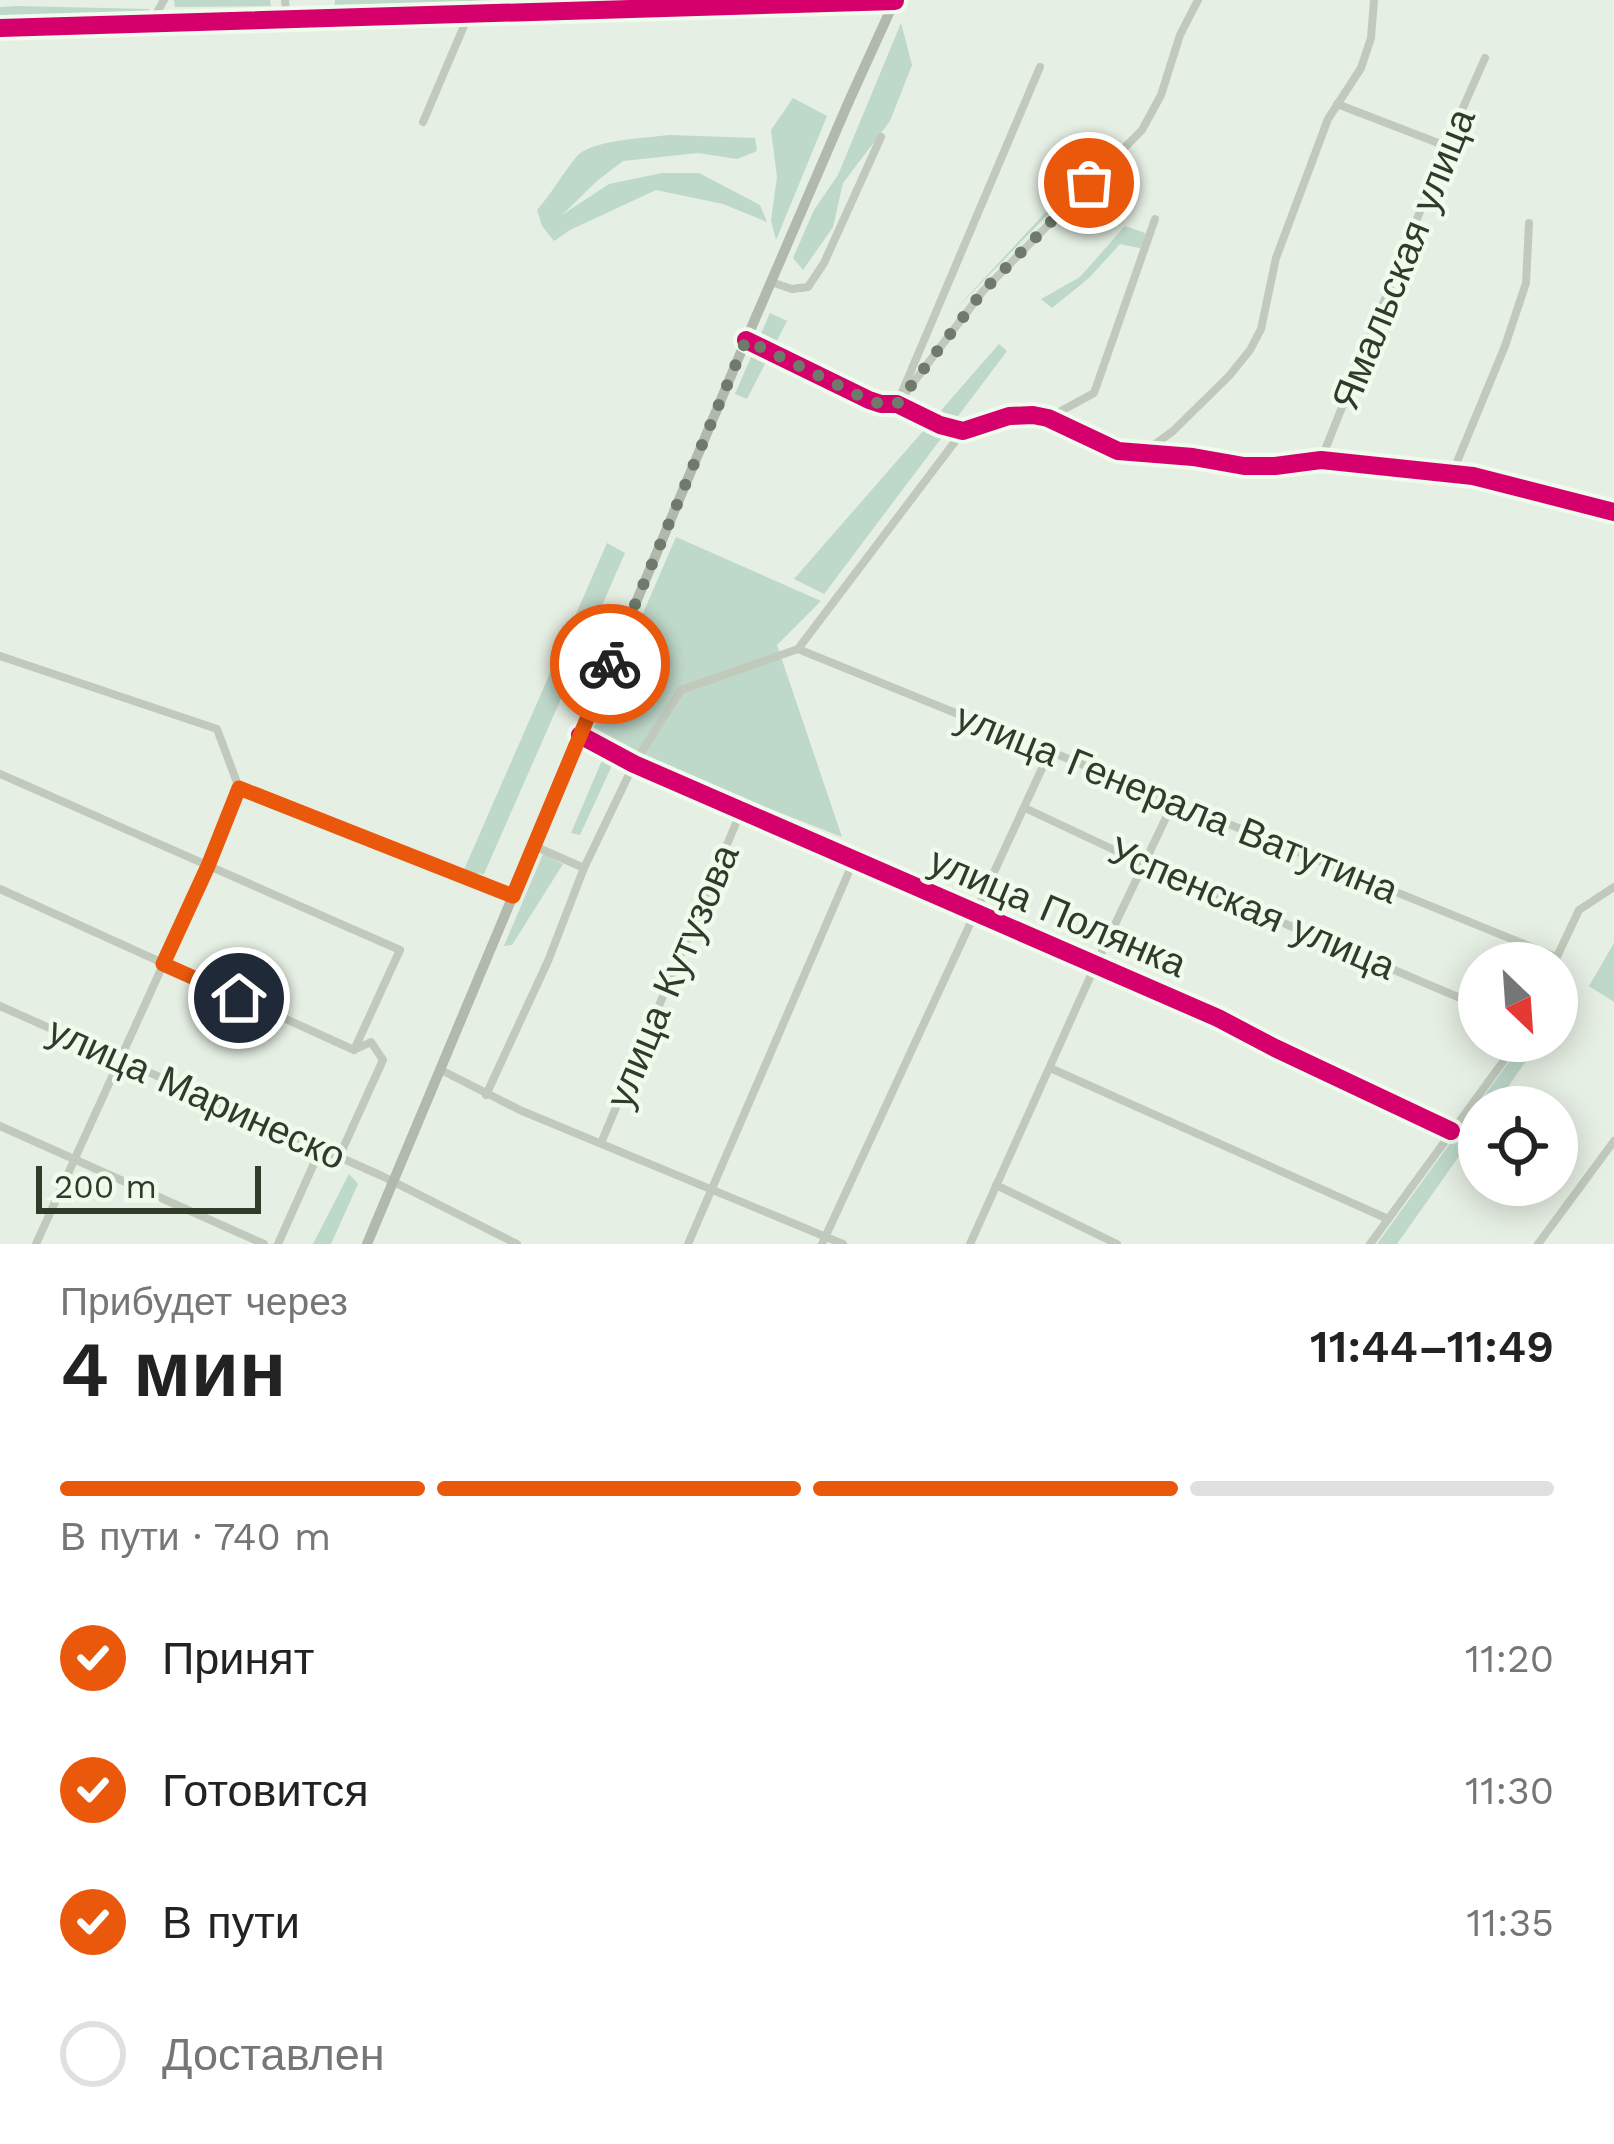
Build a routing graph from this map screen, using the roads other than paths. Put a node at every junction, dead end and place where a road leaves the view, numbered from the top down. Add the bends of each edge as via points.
1 (164, 0) edge
2 (472, 0) edge
3 (1198, 0) edge
4 (1374, 0) edge
5 (895, 1) edge
6 (696, 4) edge
7 (577, 5) edge
8 (469, 14) junction
9 (152, 23) junction
10 (0, 28) edge
11 (1486, 58) dead end
12 (1040, 67) dead end
13 (1337, 104) junction
14 (423, 122) dead end
15 (881, 137) dead end
16 (1446, 146) junction
17 (1155, 219) dead end
18 (1529, 223) dead end
19 (771, 282) junction
20 (746, 340) junction
21 (897, 404) junction
22 (1048, 418) junction
23 (963, 431) junction
24 (1142, 454) junction
25 (1321, 460) junction
26 (1452, 474) junction
27 (1614, 512) edge
28 (798, 650) junction
29 (0, 656) edge
30 (580, 735) junction
31 (634, 764) junction
32 (1044, 764) dead end
33 (0, 774) edge
34 (239, 788) junction
35 (1174, 801) junction
36 (1025, 808) junction
37 (742, 809) junction
38 (534, 846) junction
39 (854, 860) junction
40 (1144, 864) junction
41 (208, 866) junction
42 (584, 868) junction
43 (1614, 887) edge
44 (0, 889) edge
45 (513, 896) junction
46 (975, 913) junction
47 (1512, 942) edge
48 (1564, 942) edge
49 (163, 964) junction
50 (1095, 966) junction
51 (1458, 997) edge
52 (0, 1006) edge
53 (354, 1050) junction
54 (119, 1058) junction
55 (1502, 1062) edge
56 (1050, 1068) junction
57 (441, 1070) junction
58 (486, 1095) junction
59 (0, 1126) edge
60 (1451, 1131) junction
61 (1614, 1142) edge
62 (601, 1143) junction
63 (320, 1150) junction
64 (339, 1157) junction
65 (74, 1160) junction
66 (393, 1181) junction
67 (997, 1185) junction
68 (713, 1190) junction
69 (1388, 1219) junction
70 (824, 1240) edge
71 (36, 1244) edge
72 (264, 1244) edge
73 (278, 1244) edge
74 (367, 1244) edge
75 (517, 1244) edge
76 (688, 1244) edge
77 (842, 1244) edge
78 (970, 1244) edge
79 (1117, 1244) edge
80 (1370, 1244) edge
81 (1538, 1244) edge

1 - 9 street
2 - 8 street
3 - 21 street via 1142,130 983,291
4 - 13 street via 1361,68
5 - 6 main road
5 - 19 main road
6 - 7 main road
7 - 8 main road
8 - 9 main road
8 - 14 street
9 - 10 main road
11 - 16 street, Ямальская улица
12 - 21 street
13 - 16 street
13 - 24 street via 1276,258 1250,350
15 - 19 street via 808,287
16 - 25 street, Ямальская улица
17 - 22 street via 1094,393
18 - 26 street via 1526,283
19 - 20 main road
20 - 21 street via 868,400
20 - 30 main road
21 - 23 street
22 - 23 street via 1009,416
22 - 24 street
23 - 28 street
24 - 25 street via 1244,466
25 - 26 street
26 - 27 street
28 - 31 street via 681,690
28 - 35 street, улица Генерала Ватутина
29 - 34 street via 217,729
30 - 31 street, улица Полянка
30 - 38 main road
31 - 37 street, улица Полянка
31 - 42 street
32 - 36 street
33 - 41 street
34 - 41 street
34 - 45 street
35 - 40 street
35 - 47 street, улица Генерала Ватутина
36 - 40 street, Успенская улица
36 - 46 street
37 - 39 street, улица Полянка
37 - 62 street, улица Кутузова
38 - 42 street
38 - 45 main road
39 - 46 street, улица Полянка
39 - 68 street
40 - 50 street
40 - 51 street, Успенская улица
41 - 49 street
41 - 53 street via 400,950
42 - 58 street
43 - 48 street via 1579,910
44 - 49 street
45 - 57 main road
46 - 50 street, улица Полянка
46 - 70 street
49 - 53 street
49 - 54 street
50 - 56 street
50 - 60 street, улица Полянка
52 - 54 street, улица Маринеско
53 - 64 street via 371,1042 383,1060
54 - 63 street, улица Маринеско
54 - 65 street
55 - 60 street
56 - 67 street
56 - 69 street
57 - 58 street
57 - 66 main road
58 - 62 street
59 - 65 street
60 - 69 street
61 - 81 street
62 - 68 street
63 - 64 street, улица Маринеско
63 - 73 street
64 - 66 street, улица Маринеско
65 - 71 street
65 - 72 street
66 - 74 main road
66 - 75 street, улица Маринеско
67 - 78 street
67 - 79 street
68 - 70 street
68 - 76 street
69 - 80 street
70 - 77 street

